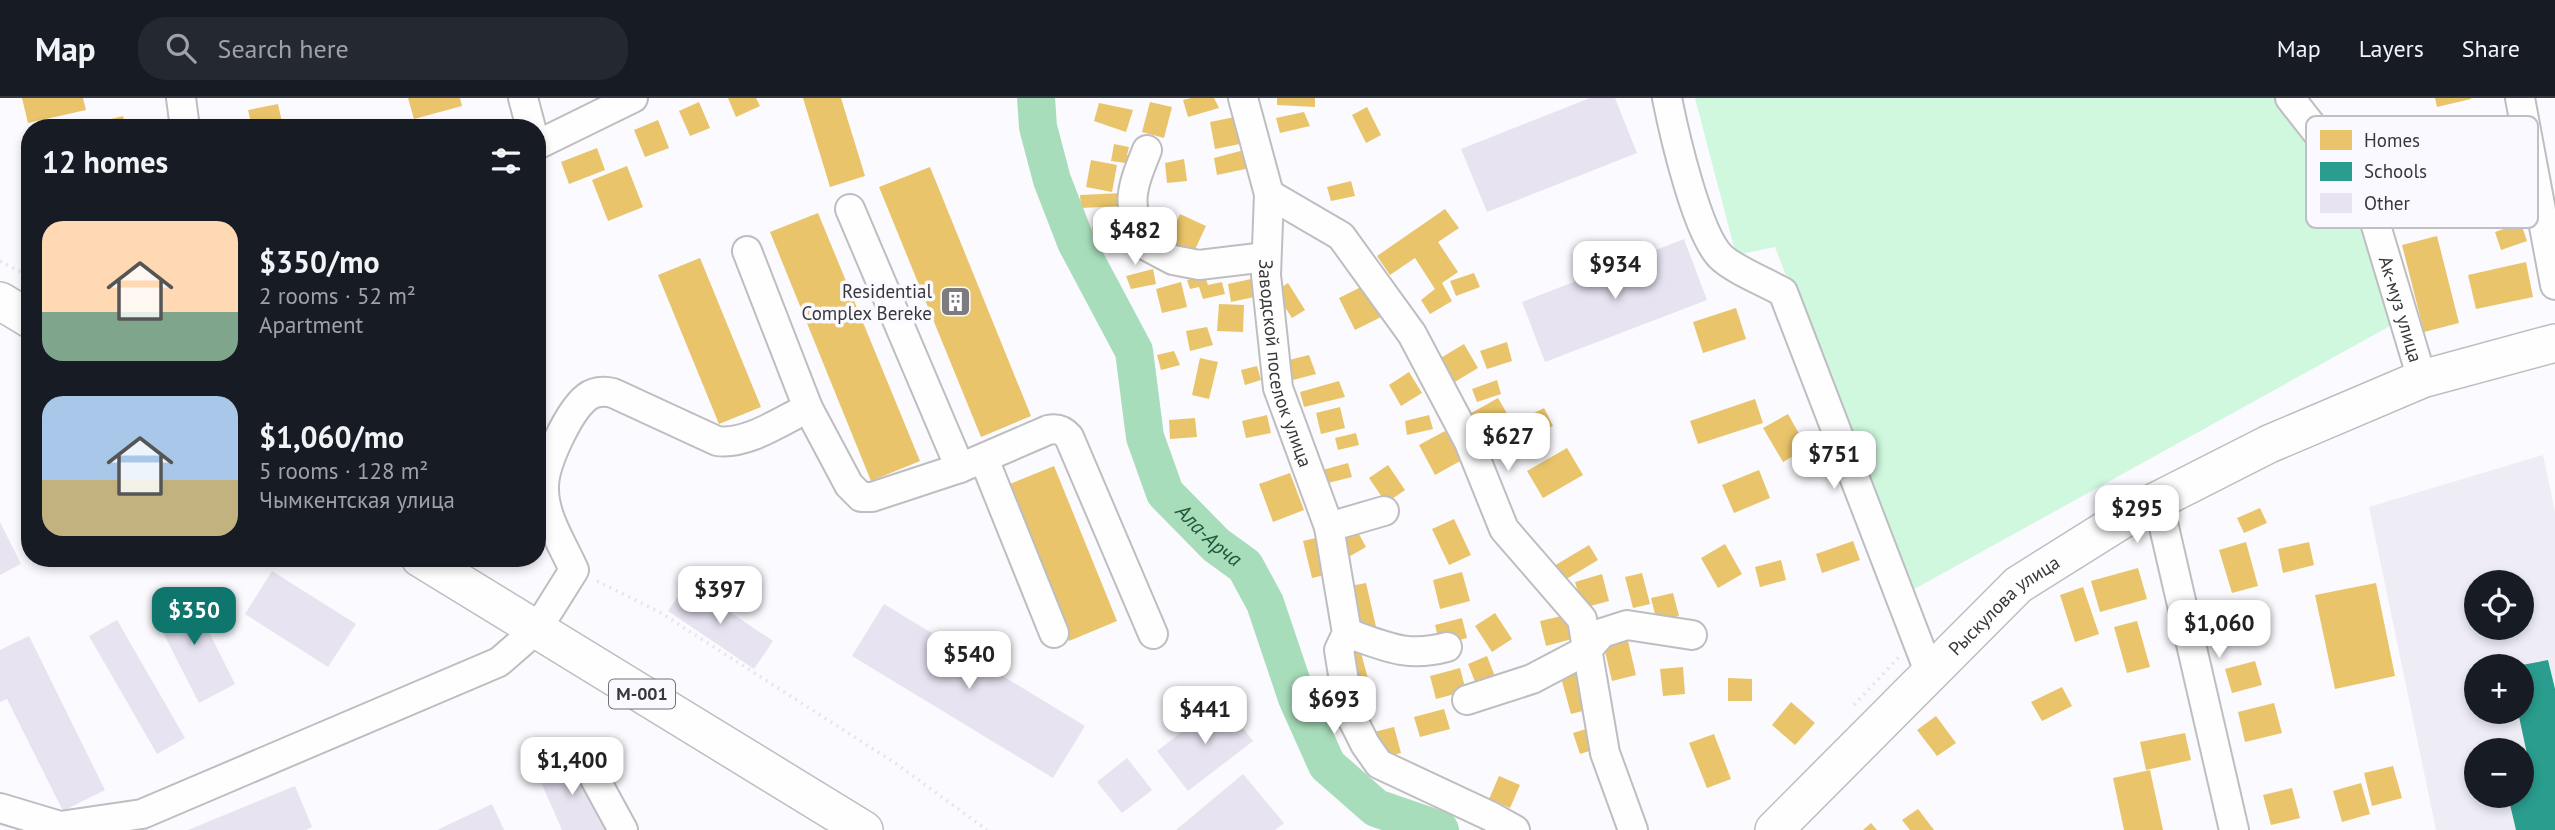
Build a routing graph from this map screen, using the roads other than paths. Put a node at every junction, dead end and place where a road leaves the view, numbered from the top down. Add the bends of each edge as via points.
1 (181, 98) edge
2 (523, 98) edge
3 (633, 98) edge
4 (1243, 98) edge
5 (1667, 98) edge
6 (2290, 98) edge
7 (2520, 98) edge
8 (2523, 116) edge
9 (2306, 118) edge
10 (184, 119) edge
11 (529, 119) edge
12 (546, 141) edge
13 (1147, 150) dead end
14 (1269, 194) junction
15 (2538, 194) edge
16 (850, 209) dead end
17 (2377, 228) edge
18 (747, 251) dead end
19 (1266, 257) junction
20 (2555, 285) edge
21 (0, 301) edge
22 (21, 314) edge
23 (2555, 343) edge
24 (2422, 379) junction
25 (808, 408) junction
26 (972, 463) junction
27 (546, 469) edge
28 (2158, 501) junction
29 (546, 503) edge
30 (1384, 511) dead end
31 (1329, 527) junction
32 (435, 567) edge
33 (537, 629) junction
34 (1347, 633) junction
35 (1054, 634) dead end
36 (1153, 634) dead end
37 (1692, 635) dead end
38 (1447, 648) dead end
39 (1587, 650) junction
40 (1930, 674) junction
41 (1467, 700) dead end
42 (593, 775) dead end
43 (0, 808) edge
44 (623, 830) edge
45 (864, 830) edge
46 (1514, 830) edge
47 (1633, 830) edge
48 (1774, 830) edge
49 (2234, 830) edge

1 - 10 street
2 - 11 street
3 - 12 street
4 - 14 street, Заводской поселок улица
5 - 40 street via 1709,240 1722,258 1783,292
6 - 9 street, Ак-муз улица
7 - 8 street
13 - 19 street via 1131,191 1132,216 1141,243 1173,260 1199,265
14 - 19 street, Заводской поселок улица
14 - 39 street via 1340,236 1412,334 1469,442 1504,529 1582,619
15 - 20 street
16 - 26 street
17 - 24 street, Ак-муз улица
18 - 25 street
19 - 31 street, Заводской поселок улица via 1278,388
21 - 22 main road
23 - 24 main road, Рыскулова улица
24 - 28 main road, Рыскулова улица via 2269,444
25 - 26 street via 849,485 861,497
25 - 27 street via 729,442 717,441 613,393 599,392 585,398 558,438
26 - 35 street
26 - 36 street via 1048,430 1065,432
28 - 40 main road, Рыскулова улица via 2018,585
28 - 49 street
29 - 33 street via 574,570
30 - 31 street
31 - 34 street, Заводской поселок улица
32 - 33 main road, М-001
33 - 43 street via 499,662 142,814 60,826
33 - 45 main road, М-001
34 - 38 street via 1401,652
34 - 46 street, Заводской поселок улица via 1339,650 1349,712 1379,764
37 - 39 street via 1627,625 1602,633
39 - 41 street via 1532,679
39 - 47 street via 1605,753
40 - 48 main road, Рыскулова улица
42 - 44 street

